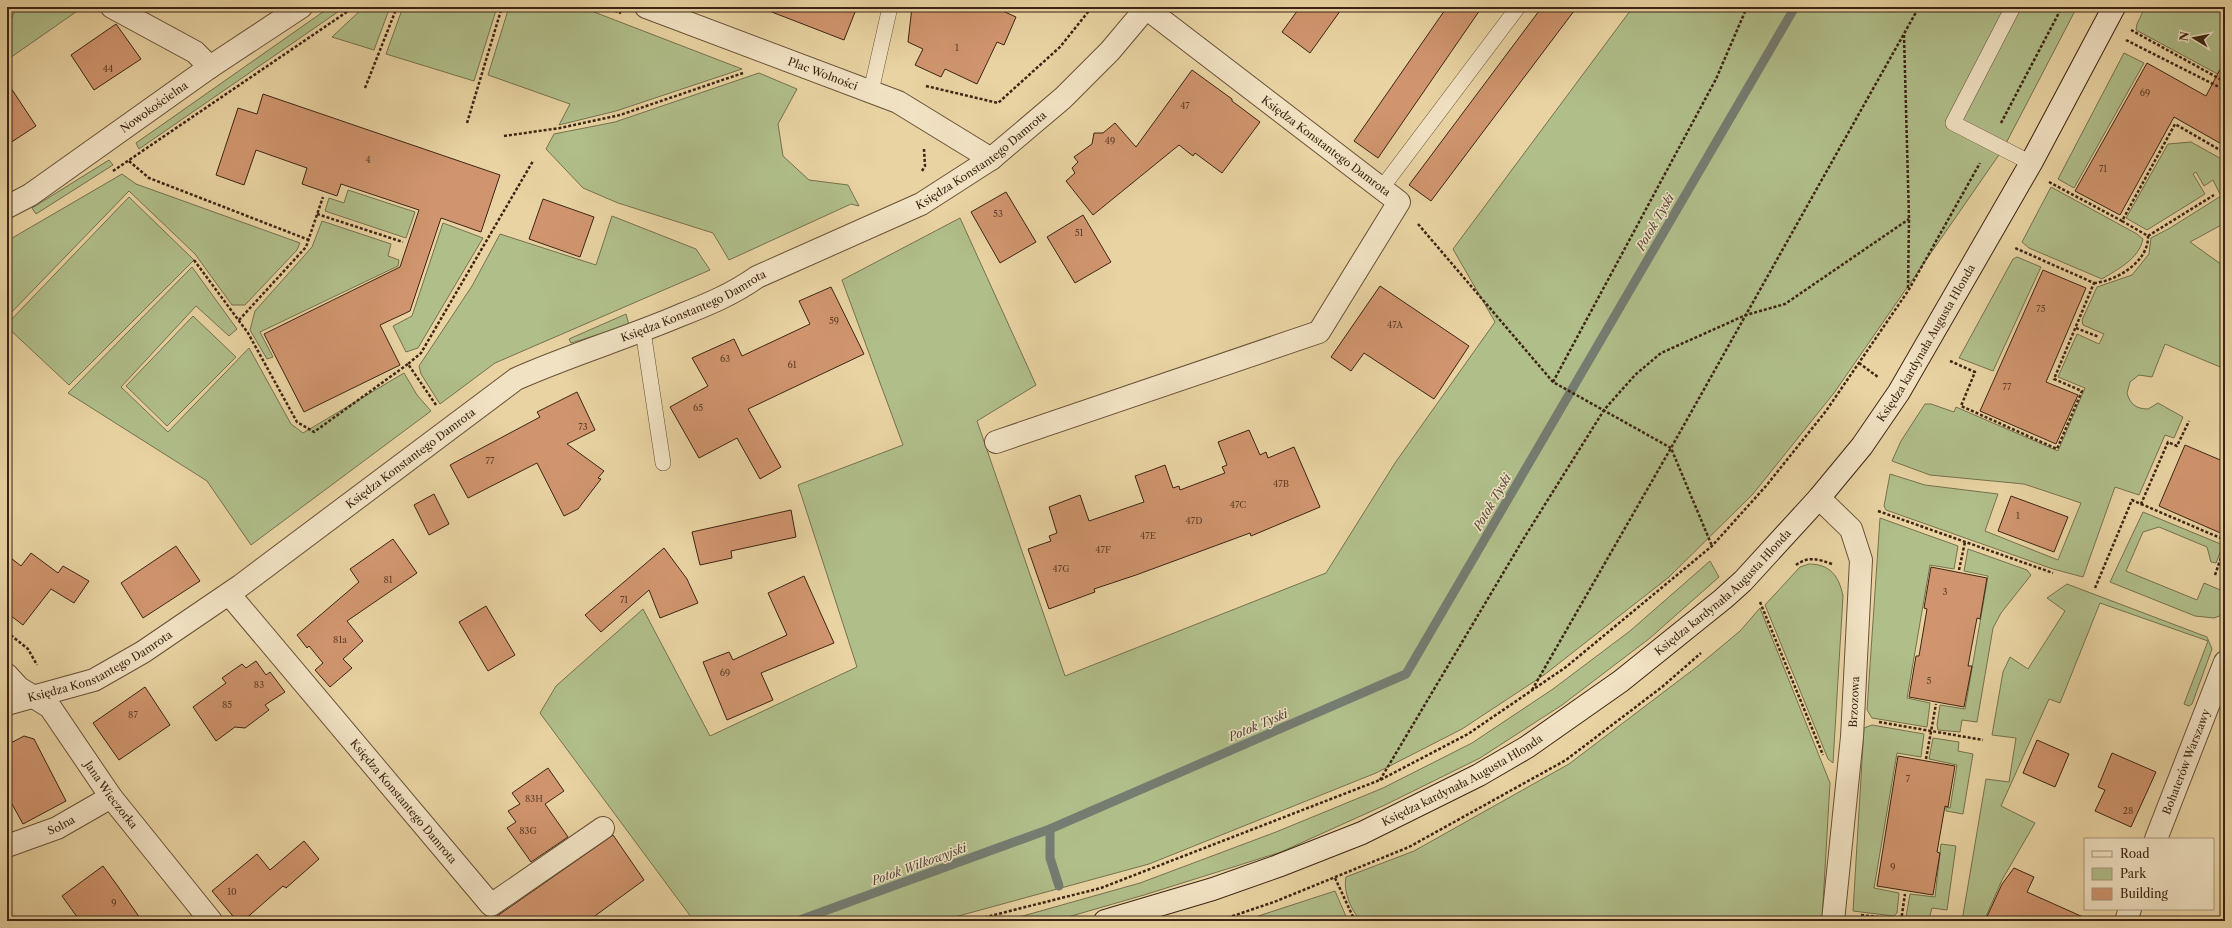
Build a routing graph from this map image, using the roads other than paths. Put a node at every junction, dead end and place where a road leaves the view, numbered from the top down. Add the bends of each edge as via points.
1 (112, 7) edge
2 (301, 7) edge
3 (646, 7) edge
4 (890, 7) edge
5 (1518, 7) edge
6 (2013, 7) edge
7 (2114, 7) edge
8 (1146, 8) edge
9 (210, 67) junction
10 (871, 91) junction
11 (991, 159) junction
12 (2031, 163) junction
13 (1381, 188) junction
14 (7, 207) edge
15 (643, 330) junction
16 (996, 442) dead end
17 (663, 462) dead end
18 (1819, 498) junction
19 (229, 594) junction
20 (2225, 662) edge
21 (7, 675) edge
22 (33, 697) junction
23 (7, 704) edge
24 (111, 797) junction
25 (603, 828) dead end
26 (2156, 838) edge
27 (7, 846) edge
28 (2130, 910) edge
29 (211, 921) edge
30 (1105, 921) edge
31 (1833, 921) edge
32 (2126, 921) edge

1 - 9 street via 195,52
2 - 9 street, Nowokościelna
3 - 10 street, Plac Wolności
4 - 10 lane
5 - 13 lane
6 - 12 lane via 1953,123
7 - 12 street, Księdza kardynała Augusta Hlonda
8 - 11 street, Księdza Konstantego Damrota via 1110,51 1063,98
8 - 13 street, Księdza Konstantego Damrota
9 - 14 street, Nowokościelna via 30,195
10 - 11 street, Plac Wolności via 898,102
11 - 15 street, Księdza Konstantego Damrota via 921,204 757,277 734,293
12 - 18 street, Księdza kardynała Augusta Hlonda via 1899,392 1862,446
13 - 16 street, Księdza Konstantego Damrota via 1399,202 1319,332
15 - 17 lane
15 - 19 street, Księdza Konstantego Damrota via 516,379
18 - 30 street, Księdza kardynała Augusta Hlonda via 1743,581 1671,643 1573,715 1479,775 1362,833 1278,866 1213,889
18 - 31 street, Brzozowa via 1851,529 1860,560 1851,744
19 - 22 street, Księdza Konstantego Damrota via 144,652 94,680
19 - 25 street, Księdza Konstantego Damrota via 491,905
20 - 26 street, Bohaterów Warszawy
21 - 22 street, Jana Wieczorka via 19,688
22 - 23 street, Księdza Konstantego Damrota
22 - 24 street, Jana Wieczorka via 50,707
24 - 27 street, Solna via 57,828
24 - 29 street, Jana Wieczorka
28 - 32 street

